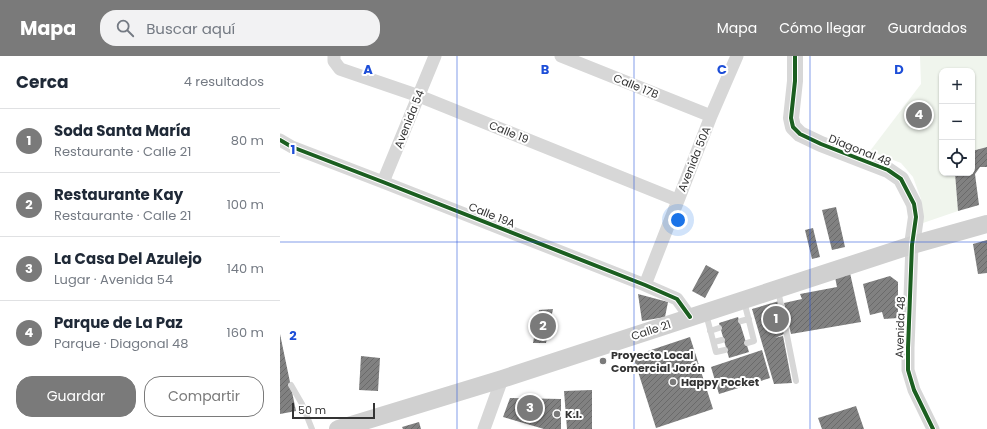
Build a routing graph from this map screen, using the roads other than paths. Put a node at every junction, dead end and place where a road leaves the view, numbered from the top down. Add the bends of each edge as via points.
1 (334, 56) edge
2 (435, 56) edge
3 (561, 56) edge
4 (737, 56) edge
5 (795, 56) edge
6 (419, 96) junction
7 (711, 116) junction
8 (280, 140) edge
9 (383, 182) junction
10 (677, 200) junction
11 (987, 224) edge
12 (912, 245) junction
13 (645, 285) junction
14 (778, 289) junction
15 (744, 300) junction
16 (698, 315) junction
17 (749, 319) junction
18 (741, 321) dead end
19 (719, 328) dead end
20 (751, 330) junction
21 (710, 331) junction
22 (744, 333) dead end
23 (722, 340) dead end
24 (714, 342) junction
25 (747, 344) dead end
26 (725, 350) dead end
27 (502, 379) junction
28 (796, 381) dead end
29 (291, 385) dead end
30 (312, 429) edge
31 (338, 429) edge
32 (484, 429) edge
33 (933, 429) edge

1 - 6 street, Calle 19 via 334,61 340,69
2 - 6 street, Avenida 54
3 - 7 street, Calle 17B
4 - 7 street, Avenida 50A
5 - 12 street, Diagonal 48 via 791,118 793,127 800,134 888,170 901,179 914,204 916,217
6 - 9 street, Avenida 54
6 - 10 street, Calle 19
7 - 10 street, Avenida 50A
8 - 9 street, Calle 19A
9 - 13 street, Calle 19A
10 - 13 street, Avenida 50A
11 - 12 main road, Calle 21
12 - 14 main road, Calle 21
12 - 33 street, Avenida 48 via 908,370 914,390
13 - 16 street, Calle 19A via 677,299
14 - 15 main road, Calle 21
14 - 28 lane
15 - 16 main road, Calle 21
15 - 17 lane
16 - 21 lane
16 - 27 main road, Calle 21
17 - 18 lane
17 - 20 lane
19 - 21 lane
20 - 22 lane
20 - 25 lane via 754,341
21 - 24 lane
23 - 24 lane
24 - 26 lane via 716,352
27 - 31 main road, Calle 21
27 - 32 street
29 - 30 lane

